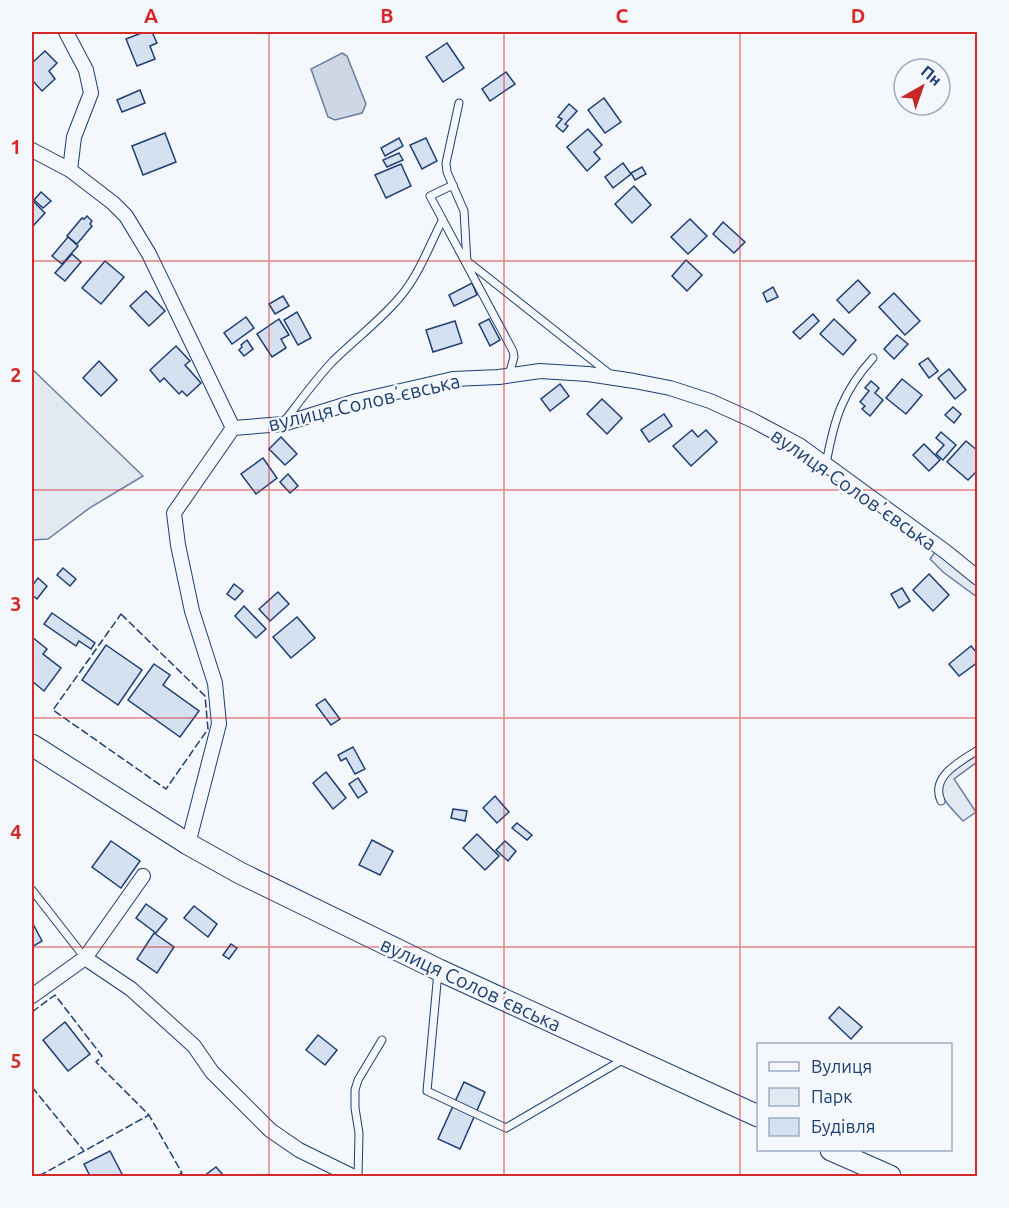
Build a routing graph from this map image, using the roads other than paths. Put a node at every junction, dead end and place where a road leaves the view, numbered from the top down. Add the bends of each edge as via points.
1 (66, 32) edge
2 (459, 103) dead end
3 (32, 150) edge
4 (70, 170) junction
5 (453, 185) junction
6 (442, 220) junction
7 (467, 264) junction
8 (873, 358) dead end
9 (509, 375) junction
10 (615, 378) junction
11 (283, 424) junction
12 (233, 428) junction
13 (826, 464) junction
14 (978, 578) edge
15 (32, 745) edge
16 (978, 750) edge
17 (941, 801) dead end
18 (188, 844) junction
19 (143, 876) dead end
20 (32, 890) edge
21 (85, 958) junction
22 (439, 970) junction
23 (32, 996) edge
24 (382, 1040) dead end
25 (628, 1057) junction
26 (757, 1115) edge
27 (835, 1151) edge
28 (352, 1176) edge
29 (358, 1176) edge
30 (890, 1176) edge

1 - 4 street via 86,70 91,93 74,137
2 - 5 lane via 446,163
3 - 4 street
4 - 12 street via 113,203 132,226
5 - 6 lane via 430,196
5 - 7 lane via 464,211
6 - 7 lane
6 - 11 lane via 401,296 334,360
7 - 9 lane via 513,351
7 - 10 lane
8 - 13 lane via 844,398
9 - 10 street, вулиця Соловʼєвська via 540,371
9 - 11 street, вулиця Соловʼєвська via 453,379 357,401
10 - 13 street, вулиця Соловʼєвська via 670,388 710,401 789,440
11 - 12 street, вулиця Соловʼєвська
12 - 18 street via 174,513 192,611 215,683 219,724
13 - 14 street, вулиця Соловʼєвська
15 - 18 main road, вулиця Соловʼєвська
16 - 17 lane via 942,777 937,793
18 - 22 main road, вулиця Соловʼєвська
19 - 21 street
20 - 21 lane
21 - 23 street
21 - 28 street via 131,989 186,1040 270,1130 299,1150
22 - 25 main road, вулиця Соловʼєвська
22 - 25 lane via 427,1091 506,1128
24 - 29 lane via 355,1090
25 - 26 main road, вулиця Соловʼєвська
27 - 30 main road

